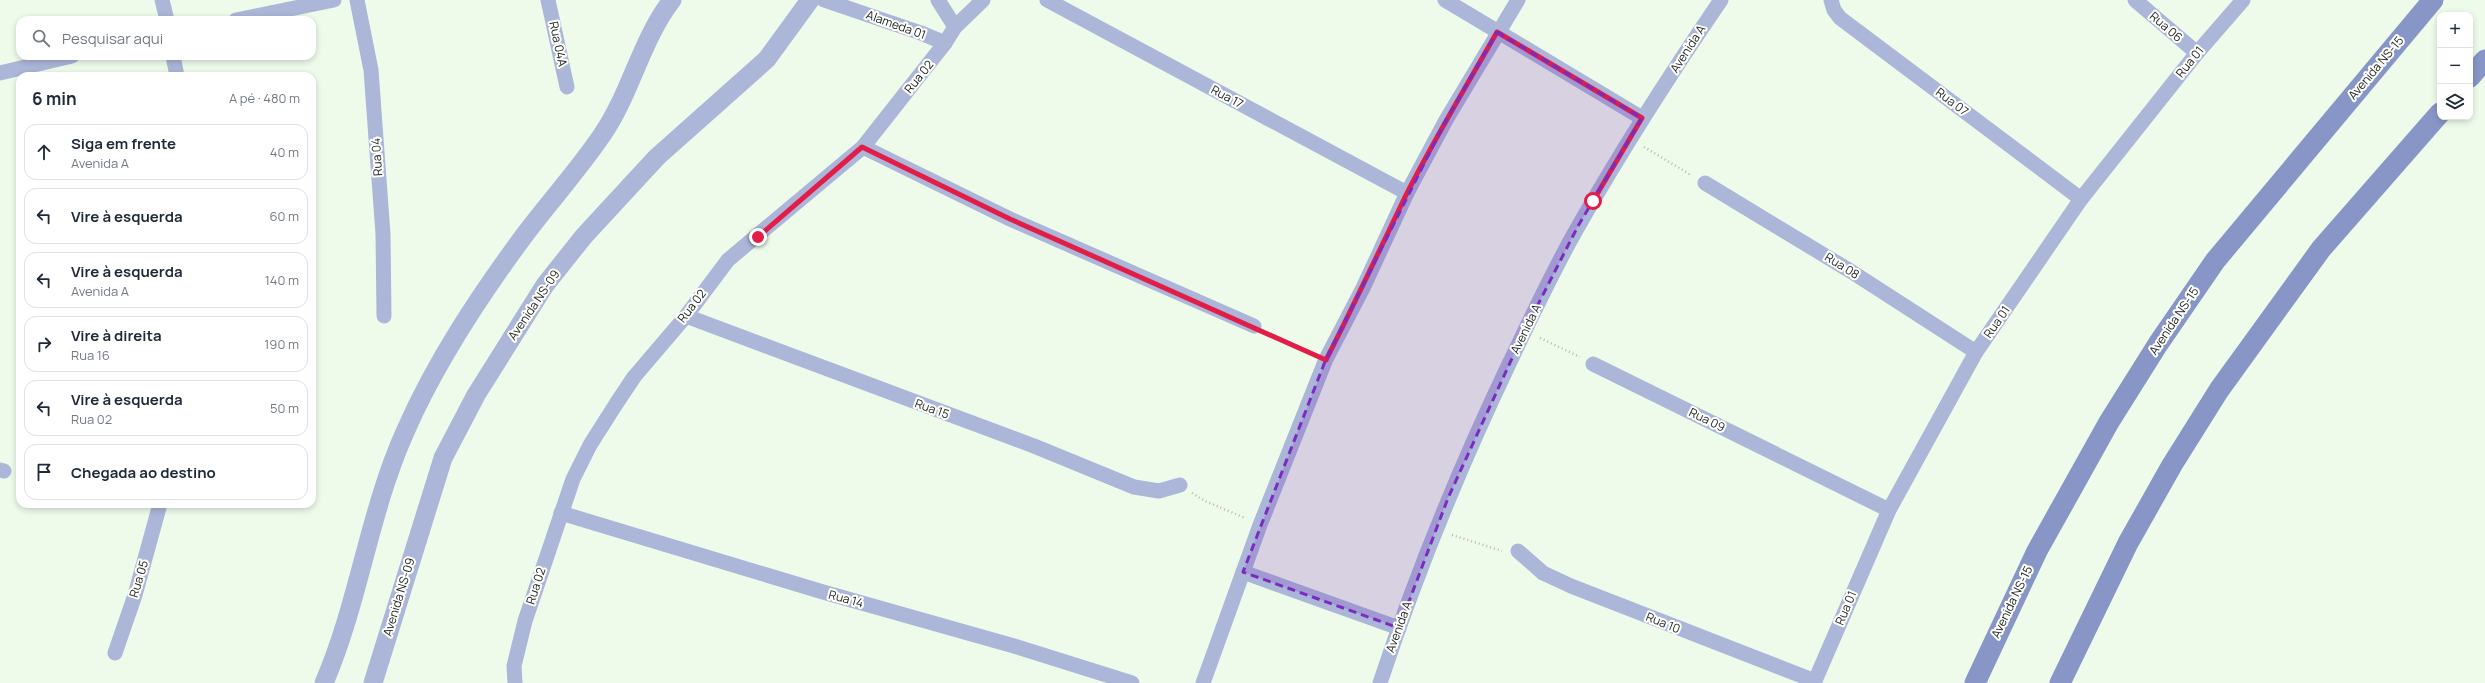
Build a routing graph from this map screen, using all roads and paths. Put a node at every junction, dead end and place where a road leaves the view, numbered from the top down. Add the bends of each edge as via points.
1 (162, 0) edge
2 (334, 0) edge
3 (357, 0) edge
4 (548, 0) edge
5 (672, 0) edge
6 (810, 0) edge
7 (824, 0) edge
8 (938, 0) edge
9 (983, 0) edge
10 (1047, 0) edge
11 (1445, 0) edge
12 (1518, 0) edge
13 (1721, 0) edge
14 (1831, 0) edge
15 (2135, 0) edge
16 (2243, 0) edge
17 (2433, 0) edge
18 (166, 16) edge
19 (256, 16) edge
20 (955, 27) junction
21 (1497, 32) junction
22 (945, 43) junction
23 (2197, 53) junction
24 (55, 60) edge
25 (175, 60) edge
26 (2485, 60) edge
27 (176, 72) edge
28 (0, 73) edge
29 (2473, 74) edge
30 (567, 87) dead end
31 (2437, 116) edge
32 (1642, 118) junction
33 (1630, 138) junction
34 (862, 147) junction
35 (1705, 184) joint
36 (1407, 193) junction
37 (2081, 198) junction
38 (384, 316) dead end
39 (686, 316) junction
40 (1254, 326) joint
41 (1525, 330) junction
42 (1976, 352) junction
43 (1326, 360) junction
44 (1593, 364) joint
45 (1180, 485) joint
46 (159, 508) edge
47 (1889, 510) junction
48 (561, 514) junction
49 (1260, 525) junction
50 (1436, 530) junction
51 (1518, 551) joint
52 (1243, 572) junction
53 (1398, 628) junction
54 (115, 652) dead end
55 (1814, 682) edge
56 (324, 683) edge
57 (374, 683) edge
58 (515, 683) edge
59 (1132, 683) edge
60 (1203, 683) edge
61 (1380, 683) edge
62 (1975, 683) edge
63 (2060, 683) edge

1 - 18 street
2 - 19 street
3 - 38 street, Rua 04 via 371,70 383,234
4 - 30 street, Rua 04A
5 - 56 street via 653,32 610,123 491,281 442,359 387,475 338,648
6 - 57 street, Avenida NS-09 via 767,59 657,157 589,230 537,298 476,395 443,458
7 - 22 street, Alameda 01
8 - 20 street
9 - 20 street, Rua 02
10 - 36 street, Rua 17
11 - 21 street
12 - 21 street
13 - 32 street, Avenida A
14 - 37 street, Rua 07 via 1840,18
15 - 23 street, Rua 06
16 - 23 street, Rua 01
17 - 62 main road, Avenida NS-15 via 2215,261 2158,344 2105,429 2036,551
20 - 22 street, Rua 02
21 - 32 street
21 - 36 street
22 - 34 street, Rua 02
23 - 37 street, Rua 01
24 - 28 street
25 - 27 street
26 - 29 main road
31 - 63 main road via 2321,249 2219,390 2172,464 2128,543
32 - 33 street, Avenida A
33 - 35 path
33 - 41 street, Avenida A via 1578,226
34 - 39 street, Rua 02 via 728,260
34 - 40 street via 1010,219
35 - 42 street, Rua 08 via 1852,272
36 - 43 street
37 - 42 street, Rua 01
39 - 45 street, Rua 15 via 1034,446 1134,487 1159,492
39 - 48 street, Rua 02 via 634,377 590,445 573,479
40 - 43 path
41 - 44 path
41 - 50 street, Avenida A via 1454,483
42 - 47 street, Rua 01
43 - 49 street
44 - 47 street, Rua 09
45 - 49 path via 1205,501
46 - 54 street, Rua 05 via 135,595
47 - 55 street, Rua 01
48 - 58 street, Rua 02 via 523,628 514,666
48 - 59 street, Rua 14
49 - 52 street
50 - 51 path via 1503,551
50 - 53 street, Avenida A
51 - 55 street, Rua 10 via 1543,573 1571,586
52 - 53 street
52 - 60 street
53 - 61 street, Avenida A

